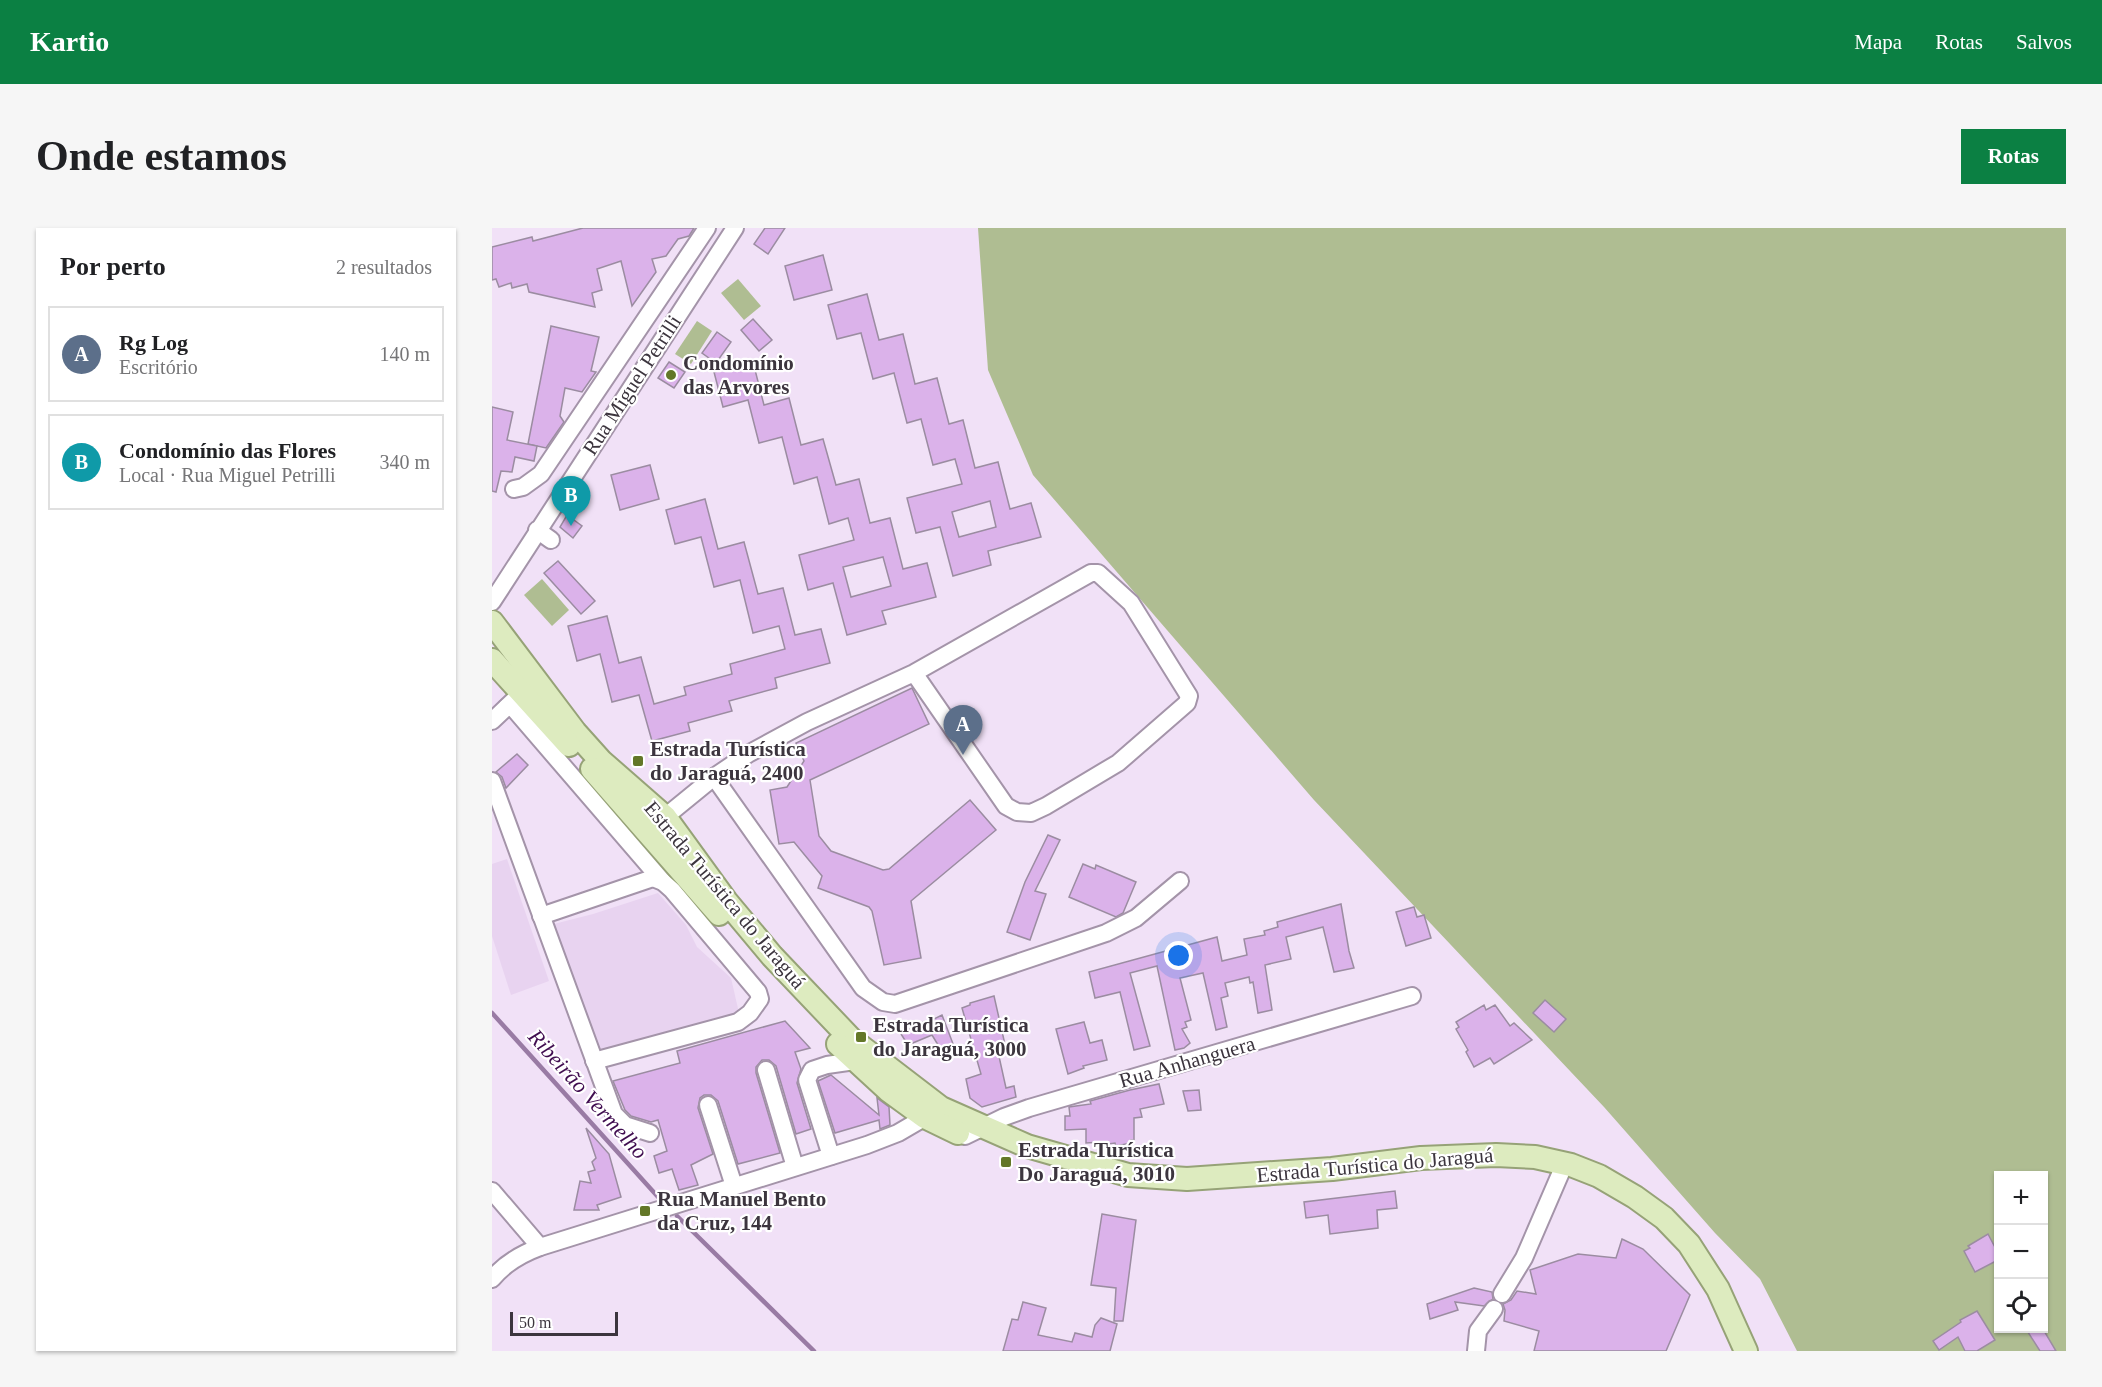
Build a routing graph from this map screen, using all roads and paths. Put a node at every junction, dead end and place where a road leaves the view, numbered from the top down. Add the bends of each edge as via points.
1 (707, 228) edge
2 (735, 228) edge
3 (514, 489) dead end
4 (492, 602) edge
5 (492, 622) edge
6 (492, 660) edge
7 (914, 673) junction
8 (514, 701) junction
9 (492, 721) edge
10 (714, 777) junction
11 (492, 781) edge
12 (665, 817) junction
13 (643, 830) junction
14 (1180, 881) dead end
15 (663, 882) junction
16 (541, 916) junction
17 (1413, 996) dead end
18 (594, 1061) junction
19 (855, 1061) junction
20 (766, 1070) dead end
21 (708, 1105) dead end
22 (933, 1113) junction
23 (974, 1132) junction
24 (650, 1133) dead end
25 (831, 1156) junction
26 (1565, 1163) junction
27 (795, 1167) junction
28 (734, 1186) junction
29 (492, 1191) edge
30 (540, 1247) junction
31 (492, 1279) edge
32 (1502, 1294) dead end
33 (1494, 1309) dead end
34 (1476, 1351) edge
35 (1746, 1351) edge

1 - 3 street via 541,474 524,487
2 - 4 street, Rua Miguel Petrilli via 544,535
5 - 12 main road, Estrada Turística do Jaraguá via 575,732 601,761
6 - 8 main road, Estrada Turística do Jaraguá
7 - 7 street via 1006,806 1017,812 1031,813 1046,806 1111,767 1187,703 1189,696 1131,603 1098,573 1091,573
7 - 10 street via 807,722
8 - 9 street
8 - 13 main road, Estrada Turística do Jaraguá via 608,788
8 - 15 street via 514,709
10 - 12 street
10 - 14 street via 863,988 883,1002 895,1004 1106,933 1136,918
11 - 16 street
12 - 13 main road
12 - 22 main road, Estrada Turística do Jaraguá via 726,901 787,971 851,1039
13 - 19 main road, Estrada Turística do Jaraguá
15 - 16 street via 653,878
15 - 18 street via 760,999 738,1022
16 - 18 street
17 - 23 street, Rua Anhanguera via 1029,1108
18 - 24 street via 614,1114 625,1125
19 - 22 main road, Estrada Turística do Jaraguá via 884,1087
19 - 25 street via 812,1070 807,1080
20 - 27 street
21 - 28 street
22 - 23 main road, Estrada Turística do Jaraguá
22 - 25 street via 898,1133
23 - 26 main road, Estrada Turística do Jaraguá via 1038,1165 1097,1178 1128,1175 1187,1179 1496,1155
25 - 27 street
26 - 32 street via 1524,1258
26 - 35 main road, Estrada Turística do Jaraguá via 1599,1176 1635,1197 1681,1235 1718,1289
27 - 28 street
28 - 30 street
29 - 30 street
30 - 31 street via 521,1254
33 - 34 street via 1478,1331

